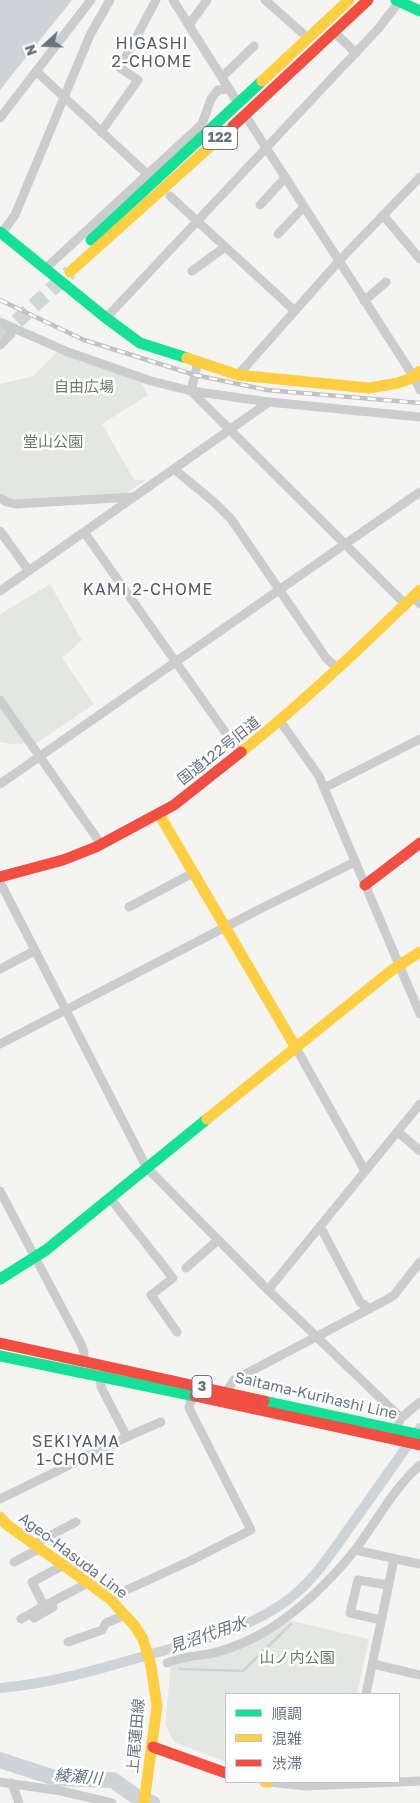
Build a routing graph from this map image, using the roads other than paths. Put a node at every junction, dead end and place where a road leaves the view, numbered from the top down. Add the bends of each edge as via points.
1 (91, 0) edge
2 (110, 0) edge
3 (156, 0) edge
4 (173, 0) edge
5 (207, 0) edge
6 (265, 0) edge
7 (349, 0) edge
8 (368, 0) edge
9 (397, 1) edge
10 (420, 11) edge
11 (189, 25) junction
12 (334, 32) junction
13 (308, 38) junction
14 (254, 46) dead end
15 (356, 52) junction
16 (36, 71) junction
17 (222, 77) junction
18 (229, 89) junction
19 (65, 98) junction
20 (238, 103) junction
21 (245, 115) junction
22 (0, 118) edge
23 (101, 132) junction
24 (267, 147) junction
25 (147, 174) junction
26 (420, 177) edge
27 (285, 178) junction
28 (170, 196) dead end
29 (260, 205) dead end
30 (304, 207) junction
31 (383, 215) junction
32 (198, 220) junction
33 (278, 234) dead end
34 (2, 236) edge
35 (225, 247) junction
36 (420, 259) edge
37 (339, 261) junction
38 (46, 268) junction
39 (192, 271) dead end
40 (386, 282) dead end
41 (364, 301) junction
42 (295, 311) junction
43 (106, 318) junction
44 (0, 322) edge
45 (11, 334) dead end
46 (0, 345) edge
47 (198, 362) junction
48 (417, 374) edge
49 (238, 375) junction
50 (191, 390) junction
51 (420, 390) edge
52 (269, 402) junction
53 (420, 417) edge
54 (231, 430) junction
55 (174, 469) junction
56 (420, 492) edge
57 (134, 497) junction
58 (0, 498) edge
59 (0, 531) edge
60 (84, 532) junction
61 (345, 544) junction
62 (29, 571) junction
63 (280, 589) junction
64 (0, 591) edge
65 (415, 599) edge
66 (175, 661) junction
67 (338, 669) junction
68 (0, 700) edge
69 (280, 722) junction
70 (420, 739) edge
71 (240, 753) junction
72 (40, 757) junction
73 (0, 784) edge
74 (324, 788) junction
75 (159, 814) junction
76 (420, 843) edge
77 (101, 844) junction
78 (356, 862) junction
79 (193, 873) junction
80 (0, 876) edge
81 (0, 882) edge
82 (365, 885) junction
83 (129, 906) dead end
84 (226, 928) junction
85 (34, 951) junction
86 (420, 952) edge
87 (399, 964) junction
88 (0, 969) edge
89 (65, 1010) junction
90 (420, 1014) edge
91 (0, 1044) edge
92 (296, 1048) junction
93 (420, 1104) edge
94 (398, 1132) junction
95 (420, 1150) edge
96 (147, 1168) junction
97 (366, 1171) junction
98 (0, 1191) edge
99 (110, 1198) junction
100 (320, 1226) junction
101 (218, 1240) junction
102 (36, 1257) junction
103 (420, 1262) edge
104 (186, 1268) dead end
105 (0, 1279) edge
106 (268, 1290) junction
107 (370, 1309) junction
108 (177, 1332) dead end
109 (317, 1336) junction
110 (0, 1342) edge
111 (0, 1356) edge
112 (84, 1361) junction
113 (100, 1376) junction
114 (202, 1387) junction
115 (226, 1392) junction
116 (194, 1396) junction
117 (420, 1402) edge
118 (401, 1418) junction
119 (161, 1422) dead end
120 (399, 1434) junction
121 (420, 1435) edge
122 (127, 1437) junction
123 (420, 1445) edge
124 (420, 1465) edge
125 (0, 1499) edge
126 (0, 1517) edge
127 (76, 1522) dead end
128 (38, 1546) junction
129 (355, 1550) junction
130 (394, 1559) junction
131 (14, 1562) dead end
132 (420, 1564) edge
133 (64, 1565) junction
134 (91, 1584) junction
135 (388, 1585) junction
136 (109, 1598) junction
137 (44, 1606) junction
138 (125, 1615) junction
139 (34, 1618) dead end
140 (21, 1619) dead end
141 (381, 1620) junction
142 (68, 1642) dead end
143 (145, 1643) joint
144 (167, 1663) dead end
145 (372, 1664) junction
146 (420, 1674) edge
147 (366, 1693) edge
148 (153, 1747) junction
149 (225, 1772) edge
150 (420, 1780) edge
151 (0, 1782) edge
152 (400, 1782) edge
153 (12, 1783) junction
154 (277, 1783) edge
155 (348, 1783) edge
156 (19, 1803) edge
157 (112, 1803) edge
158 (144, 1803) edge

1 - 16 street
2 - 19 street via 90,35
3 - 23 street via 120,68 138,80
4 - 11 street
5 - 11 street
6 - 13 street
7 - 13 main road, 122
8 - 12 main road, 122
9 - 10 main road
9 - 15 street via 378,29
11 - 17 street
12 - 15 street
12 - 21 main road, 122
13 - 20 main road, 122
14 - 17 street
15 - 24 street
16 - 19 street
16 - 22 street
17 - 18 street
18 - 20 street
18 - 25 street via 218,90 211,99 202,124
19 - 23 street
19 - 34 street via 15,216
20 - 21 main road, 122 via 66,269
21 - 24 street
23 - 25 street
24 - 27 street
24 - 32 street
25 - 38 street
26 - 31 street
27 - 29 street
27 - 30 street
28 - 32 street
30 - 33 street
30 - 37 street
31 - 36 street
31 - 37 street
32 - 35 street
32 - 43 street
34 - 38 main road
35 - 39 street
35 - 42 street
37 - 41 street
37 - 42 street
38 - 43 main road
40 - 41 street
41 - 48 street
42 - 49 street
43 - 47 main road via 140,343
44 - 50 street via 68,352 151,381
45 - 46 street
47 - 49 main road
47 - 50 street
48 - 49 main road via 398,383 369,388
48 - 51 street
50 - 52 street
50 - 54 street
52 - 53 street
52 - 54 street
54 - 55 street
54 - 61 street
55 - 57 street
55 - 63 street via 231,519
56 - 61 street
57 - 58 street via 15,504
57 - 60 street
59 - 62 street
60 - 62 street
60 - 66 street
61 - 63 street
61 - 65 street
62 - 64 street
63 - 66 street
63 - 67 street via 326,658
65 - 67 main road, 国道122号旧道
66 - 71 street
66 - 72 street
67 - 69 main road, 国道122号旧道
68 - 72 street
69 - 71 main road, 国道122号旧道
69 - 74 street
70 - 74 street
71 - 75 main road, 国道122号旧道
72 - 73 street
72 - 77 street
74 - 78 street
75 - 77 main road, 国道122号旧道
75 - 79 main road
76 - 82 main road
77 - 80 main road, 国道122号旧道 via 63,860
78 - 82 street
78 - 84 street
79 - 83 street
79 - 84 main road
81 - 85 street
82 - 87 street
84 - 89 street
84 - 92 main road
85 - 88 street
85 - 89 street
86 - 87 main road
87 - 90 street
87 - 92 main road
89 - 91 street
89 - 96 street
92 - 96 main road
92 - 97 street
93 - 94 street
94 - 95 street
94 - 97 street
96 - 99 main road
96 - 101 street
97 - 100 street
98 - 102 street
99 - 102 main road
99 - 108 street via 173,1278 151,1295
100 - 106 street
100 - 107 street via 360,1302
101 - 104 street
101 - 106 street
102 - 105 main road
102 - 112 street via 81,1344
103 - 107 street via 394,1296
106 - 109 street
107 - 109 street
109 - 115 street via 234,1380
109 - 118 street
110 - 112 main road, Saitama-Kurihashi Line / 3
111 - 113 main road, Saitama-Kurihashi Line / 3
112 - 114 main road, Saitama-Kurihashi Line / 3
113 - 116 main road, Saitama-Kurihashi Line / 3
113 - 122 street via 101,1387
114 - 115 main road, Saitama-Kurihashi Line / 3
114 - 116 street
115 - 120 main road, Saitama-Kurihashi Line / 3
116 - 120 main road, Saitama-Kurihashi Line / 3 via 377,1435
116 - 136 street via 189,1408 251,1530
117 - 118 street
118 - 120 street
119 - 122 street
120 - 121 main road, Saitama-Kurihashi Line / 3
120 - 123 main road, Saitama-Kurihashi Line / 3
122 - 125 street
124 - 129 street via 404,1478
126 - 128 main road, Ageo-Hasuda Line
127 - 128 street
128 - 131 street
128 - 133 main road, Ageo-Hasuda Line
129 - 130 street
129 - 144 street via 321,1587 268,1630 230,1649
130 - 132 street
130 - 135 street
133 - 134 main road, Ageo-Hasuda Line
133 - 137 street via 32,1582
134 - 136 main road, Ageo-Hasuda Line
134 - 137 street
134 - 139 street
135 - 141 street
135 - 141 street via 358,1580 350,1613
136 - 138 main road, Ageo-Hasuda Line
137 - 140 street
138 - 142 street via 106,1623 102,1630
138 - 143 main road, Ageo-Hasuda Line
141 - 145 street
143 - 148 main road, 上尾蓮田線 via 157,1706
145 - 146 street
145 - 147 street
148 - 149 main road
148 - 158 main road, 上尾蓮田線
150 - 152 street
151 - 153 street
153 - 156 street
153 - 157 street
154 - 155 street via 306,1786

